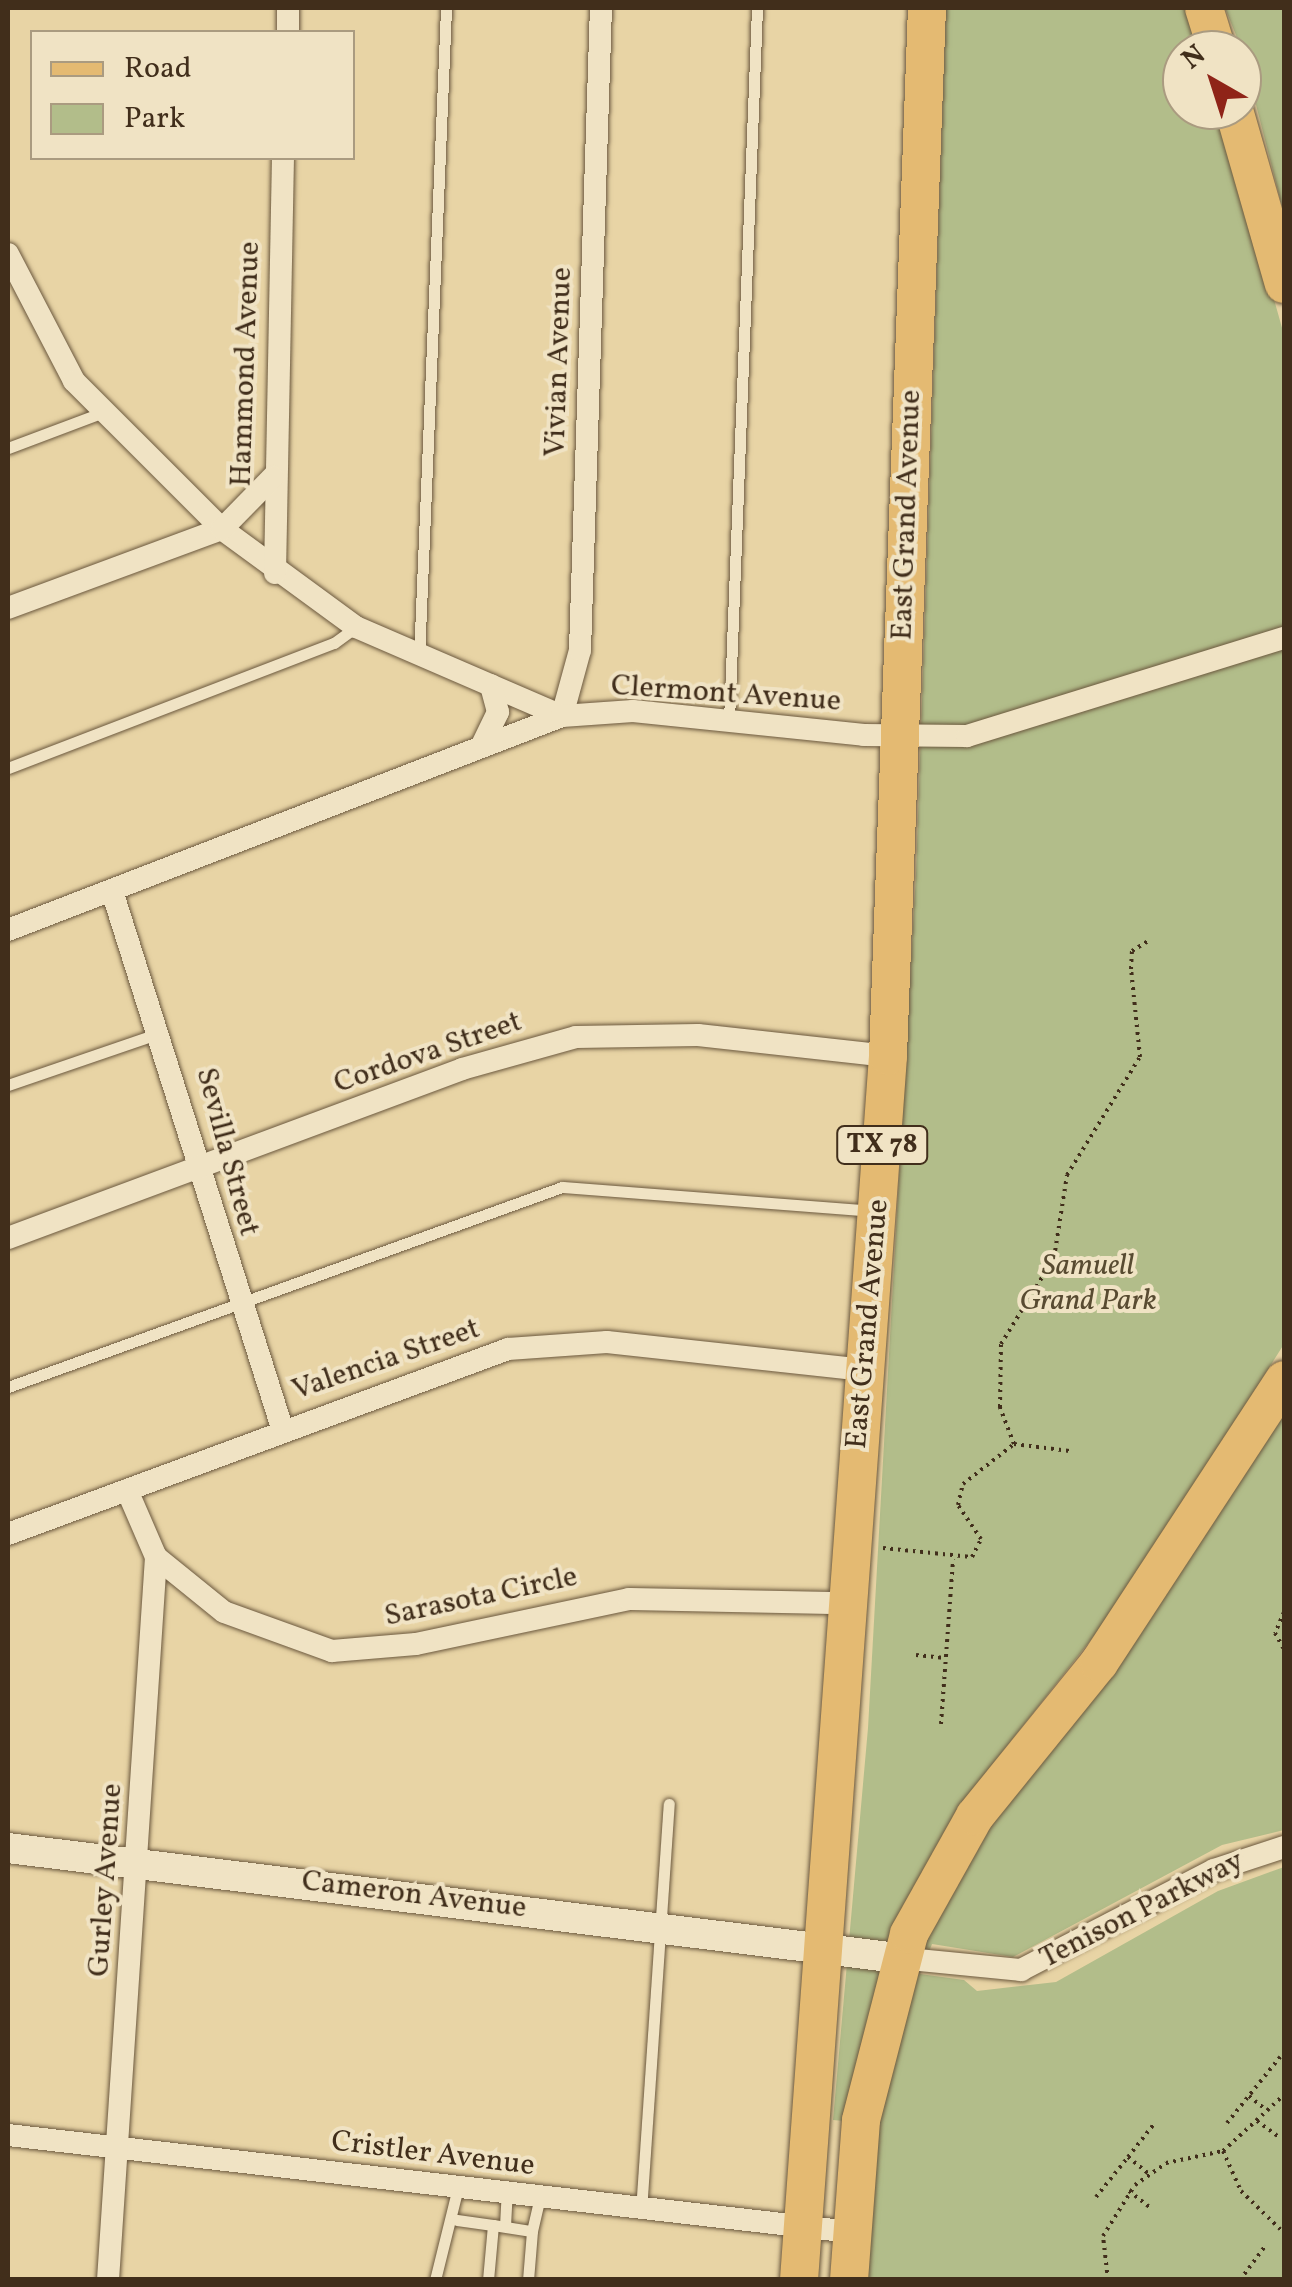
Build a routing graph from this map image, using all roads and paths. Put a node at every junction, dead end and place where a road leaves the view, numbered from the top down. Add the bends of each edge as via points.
1 (446, 8) edge
2 (601, 8) edge
3 (757, 8) edge
4 (927, 8) edge
5 (1240, 130) edge
6 (283, 160) edge
7 (8, 254) edge
8 (1284, 284) edge
9 (16, 299) edge
10 (101, 413) junction
11 (8, 448) edge
12 (273, 477) junction
13 (222, 529) junction
14 (275, 573) junction
15 (8, 608) edge
16 (356, 627) junction
17 (1284, 638) edge
18 (420, 658) junction
19 (491, 686) junction
20 (562, 716) junction
21 (729, 721) junction
22 (898, 737) junction
23 (482, 747) junction
24 (8, 768) edge
25 (112, 891) junction
26 (8, 930) edge
27 (1148, 941) dead end
28 (163, 1032) junction
29 (888, 1056) junction
30 (8, 1085) edge
31 (200, 1170) junction
32 (877, 1211) junction
33 (8, 1238) edge
34 (238, 1302) junction
35 (864, 1370) junction
36 (1284, 1380) edge
37 (8, 1387) edge
38 (282, 1428) junction
39 (1014, 1444) junction
40 (1070, 1451) dead end
41 (128, 1490) junction
42 (8, 1534) edge
43 (883, 1548) dead end
44 (156, 1557) junction
45 (953, 1559) junction
46 (846, 1603) junction
47 (1284, 1612) edge
48 (1284, 1649) edge
49 (916, 1655) dead end
50 (945, 1658) junction
51 (941, 1724) dead end
52 (668, 1804) dead end
53 (1284, 1847) edge
54 (8, 1848) edge
55 (137, 1864) junction
56 (660, 1924) junction
57 (821, 1946) junction
58 (898, 1958) junction
59 (1280, 2057) dead end
60 (1248, 2096) junction
61 (1284, 2096) edge
62 (1265, 2109) junction
63 (1256, 2121) junction
64 (1228, 2123) dead end
65 (1154, 2124) dead end
66 (8, 2135) edge
67 (1280, 2138) dead end
68 (120, 2147) junction
69 (1223, 2151) junction
70 (1128, 2157) junction
71 (1148, 2173) junction
72 (458, 2186) junction
73 (1130, 2191) junction
74 (507, 2192) junction
75 (540, 2197) junction
76 (1096, 2197) dead end
77 (1152, 2209) dead end
78 (641, 2211) junction
79 (457, 2220) junction
80 (499, 2226) junction
81 (802, 2228) junction
82 (532, 2231) junction
83 (852, 2232) junction
84 (1284, 2232) edge
85 (1266, 2245) dead end
86 (108, 2280) edge
87 (435, 2280) edge
88 (488, 2280) edge
89 (528, 2280) edge
90 (799, 2280) edge
91 (849, 2280) edge
92 (1108, 2280) edge
93 (1240, 2280) edge

1 - 18 lane
2 - 20 street, Vivian Avenue via 580,650
3 - 21 lane
4 - 22 main road, East Grand Avenue / TX 78
5 - 8 main road
6 - 12 street, Hammond Avenue
7 - 9 street
9 - 10 street
10 - 11 lane
10 - 13 street
12 - 13 street
12 - 14 street, Hammond Avenue
13 - 14 street
13 - 15 street
14 - 16 street
16 - 18 street
16 - 24 lane
17 - 22 street, Clermont Avenue via 986,732
18 - 19 street
19 - 20 street
19 - 23 street via 498,712
20 - 21 street, Clermont Avenue via 633,711
20 - 23 street, Clermont Avenue
21 - 22 street, Clermont Avenue
22 - 29 main road, East Grand Avenue / TX 78
23 - 25 street, Clermont Avenue
25 - 26 street, Clermont Avenue
25 - 28 street, Sevilla Street
27 - 39 path via 1132,952 1140,1057 1067,1175 1054,1258 1001,1344 1000,1406
28 - 30 lane
28 - 31 street, Sevilla Street
29 - 31 street, Cordova Street via 698,1035 576,1037 462,1069
29 - 32 main road, East Grand Avenue / TX 78
31 - 33 street, Cordova Street
31 - 34 street, Sevilla Street
32 - 34 lane via 562,1187
32 - 35 main road, East Grand Avenue / TX 78
34 - 37 lane
34 - 38 street, Sevilla Street
35 - 38 street, Valencia Street via 564,1342 454,1364
35 - 46 main road, East Grand Avenue / TX 78
36 - 58 main road via 1099,1663 975,1816
38 - 41 street, Valencia Street
39 - 40 path
39 - 45 path via 959,1490 982,1546
41 - 42 street, Valencia Street
41 - 44 street, Gurley Avenue
43 - 45 path via 942,1548
44 - 46 street, Sarasota Circle via 224,1612 332,1651 416,1644 629,1599
44 - 55 street, Gurley Avenue
45 - 50 path
46 - 57 main road, East Grand Avenue / TX 78
47 - 48 path via 1276,1633
49 - 50 path
50 - 51 path
52 - 56 lane
53 - 58 street, Tenison Parkway via 1214,1870 1021,1970
54 - 55 street, Cameron Avenue
55 - 56 street, Cameron Avenue
55 - 68 street, Gurley Avenue
56 - 57 street, Cameron Avenue
56 - 78 lane
57 - 58 street, Tenison Parkway
57 - 81 main road, East Grand Avenue / TX 78
58 - 83 main road via 861,2120
59 - 60 path
60 - 62 path
60 - 64 path
61 - 62 path
62 - 63 path
63 - 67 path
63 - 69 path
65 - 70 path
66 - 68 street, Cristler Avenue
68 - 72 street, Cristler Avenue
68 - 86 street, Gurley Avenue
69 - 71 path
69 - 84 path via 1240,2192
70 - 71 path
70 - 76 path
71 - 73 path
72 - 74 street, Cristler Avenue
72 - 79 lane
73 - 77 path
73 - 92 path via 1102,2236
74 - 75 street, Cristler Avenue
74 - 80 lane
75 - 78 street, Cristler Avenue
75 - 82 lane
78 - 81 street, Cristler Avenue
79 - 80 lane
79 - 87 lane via 442,2240
80 - 82 lane
80 - 88 lane
81 - 83 street, Cristler Avenue
81 - 90 main road, East Grand Avenue / TX 78
82 - 89 lane
83 - 91 main road
85 - 93 path

